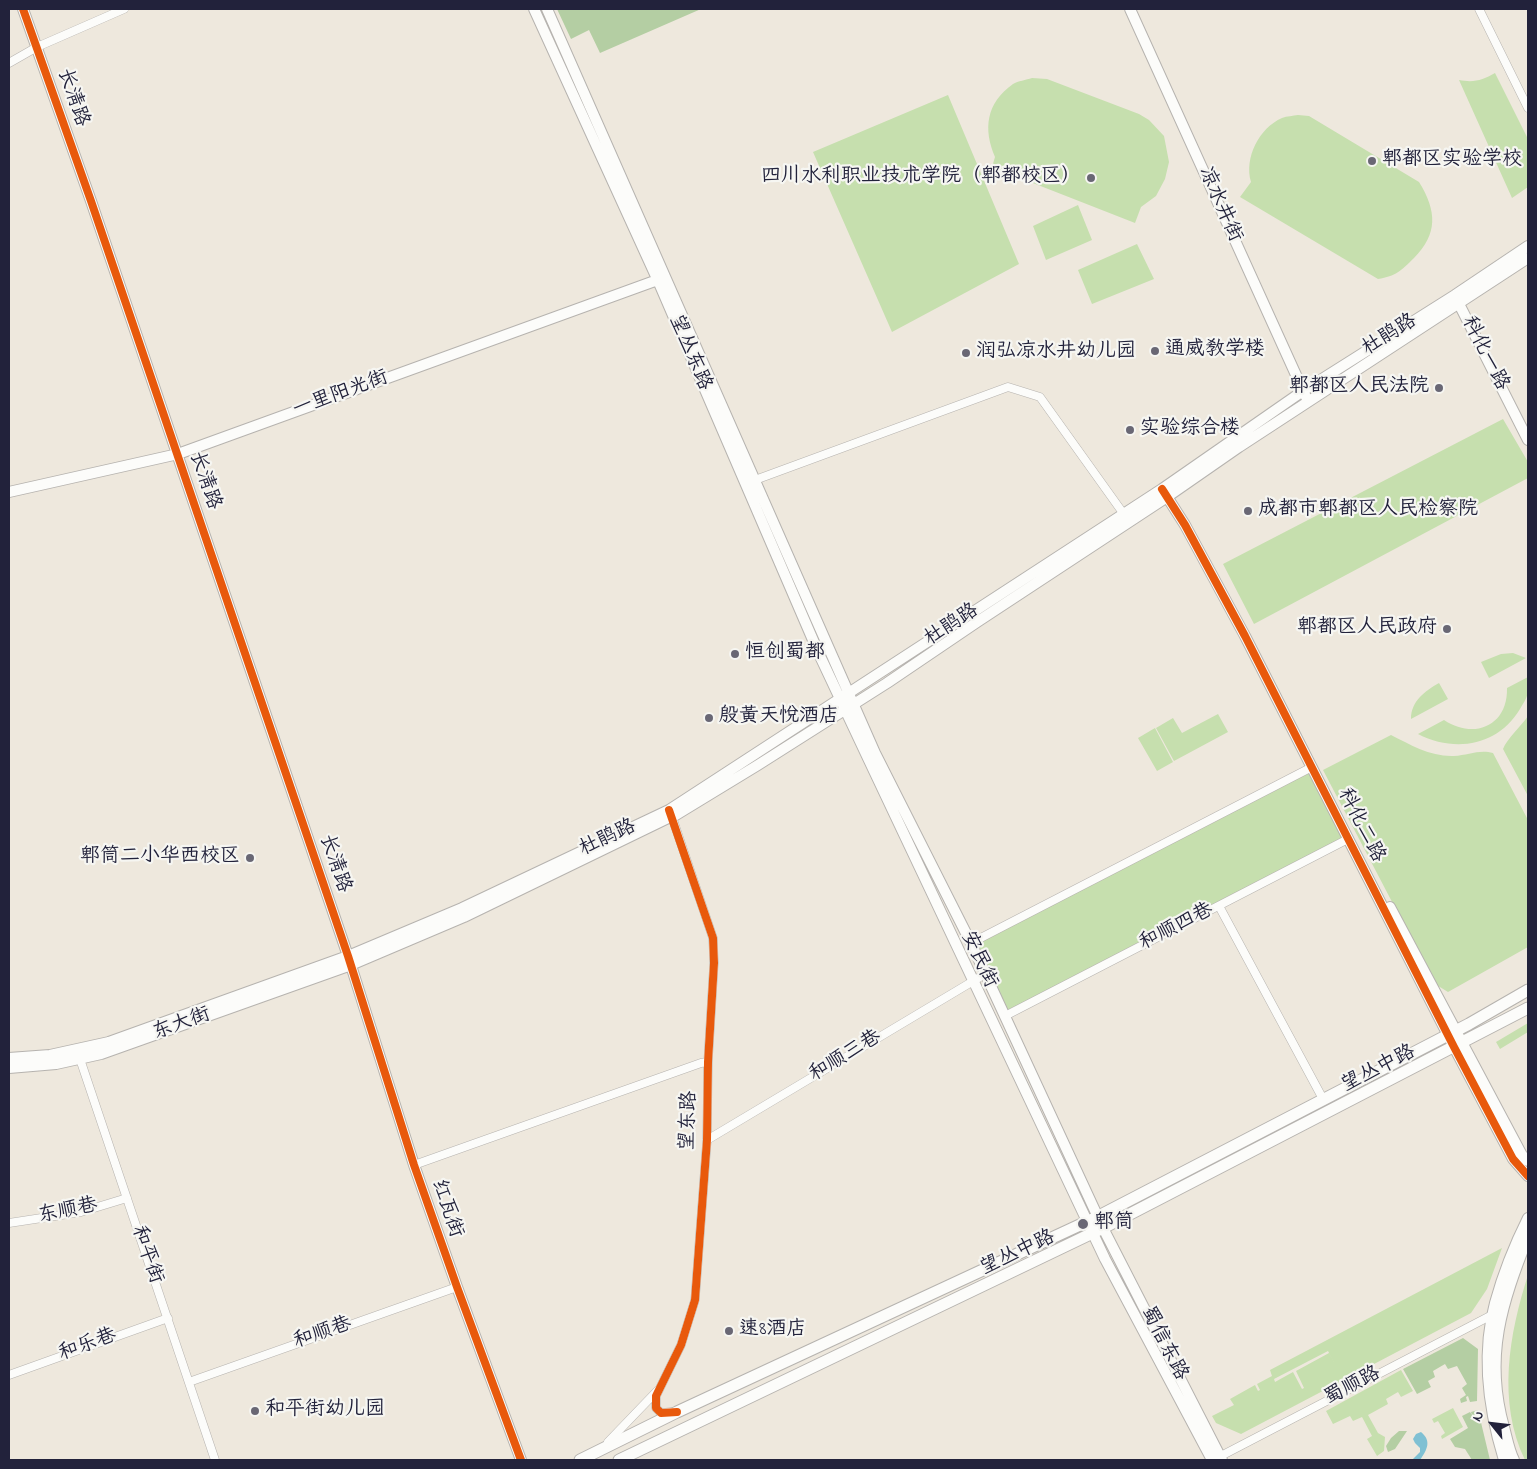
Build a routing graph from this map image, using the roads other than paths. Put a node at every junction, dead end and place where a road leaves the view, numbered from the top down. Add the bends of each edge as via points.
1 (23, 9) edge
2 (124, 9) edge
3 (534, 9) edge
4 (547, 9) edge
5 (1130, 9) edge
6 (1479, 9) edge
7 (37, 47) junction
8 (9, 63) edge
9 (1528, 108) edge
10 (1528, 246) edge
11 (1528, 258) edge
12 (662, 279) junction
13 (1457, 300) junction
14 (1303, 391) junction
15 (1308, 401) junction
16 (1528, 437) edge
17 (178, 454) junction
18 (755, 480) junction
19 (9, 492) edge
20 (1167, 493) junction
21 (1124, 513) junction
22 (845, 697) junction
23 (849, 707) junction
24 (1312, 767) junction
25 (670, 814) junction
26 (1348, 839) junction
27 (1219, 906) junction
28 (971, 943) junction
29 (350, 961) junction
30 (985, 974) junction
31 (973, 981) junction
32 (1528, 990) edge
33 (1528, 1008) edge
34 (1005, 1016) junction
35 (1452, 1033) junction
36 (1458, 1045) junction
37 (78, 1054) junction
38 (9, 1058) edge
39 (708, 1062) junction
40 (9, 1068) edge
41 (1323, 1099) junction
42 (707, 1140) junction
43 (1528, 1161) edge
44 (414, 1165) junction
45 (1528, 1176) edge
46 (127, 1198) junction
47 (1528, 1218) edge
48 (1092, 1219) junction
49 (9, 1222) edge
50 (1098, 1230) junction
51 (1528, 1237) edge
52 (457, 1287) junction
53 (1492, 1314) junction
54 (168, 1318) junction
55 (9, 1375) edge
56 (189, 1382) junction
57 (663, 1384) junction
58 (677, 1412) junction
59 (599, 1451) junction
60 (1217, 1459) edge
61 (215, 1460) edge
62 (521, 1460) edge
63 (580, 1460) edge
64 (619, 1460) edge
65 (1504, 1460) edge
66 (1514, 1460) edge

1 - 7 main road, 长清路
2 - 7 street
3 - 12 main road, 望丛东路
4 - 12 main road, 望丛东路
5 - 14 main road, 凉水井街
6 - 9 street
7 - 8 street
7 - 17 main road, 长清路
10 - 13 main road, 杜鹃路
11 - 13 main road, 杜鹃路
12 - 17 main road, 一里阳光街
12 - 18 main road, 望丛东路
12 - 22 main road, 望丛东路
13 - 14 main road, 杜鹃路
13 - 15 main road, 杜鹃路
13 - 16 main road, 科化一路
14 - 15 main road, 凉水井街
14 - 20 main road, 杜鹃路
15 - 20 main road, 杜鹃路
17 - 19 main road, 一里阳光街
17 - 29 main road, 长清路
18 - 21 street via 1008,387 1040,397
18 - 22 main road, 望丛东路
20 - 21 main road, 杜鹃路
20 - 23 main road, 杜鹃路
20 - 24 main road, 科化二路
20 - 35 main road via 1190,522 1250,634
21 - 22 main road, 杜鹃路
22 - 23 main road, 安民街
22 - 25 main road, 杜鹃路
23 - 25 main road, 杜鹃路
23 - 28 main road, 安民街
23 - 31 main road, 安民街
24 - 26 main road, 科化二路
24 - 28 street
25 - 29 main road, 杜鹃路
25 - 39 street, 望东路 via 713,938
26 - 27 street, 和顺四巷
26 - 35 main road, 科化二路
27 - 34 street, 和顺四巷
27 - 41 street
28 - 30 main road, 安民街
29 - 37 main road, 东大街
29 - 44 main road, 红瓦街
30 - 31 street, 和顺三巷
30 - 34 main road, 安民街
31 - 42 street, 和顺三巷
31 - 48 main road, 安民街
32 - 35 main road, 望丛中路
33 - 36 main road, 望丛中路
34 - 48 main road, 安民街
35 - 36 main road, 科化二路
35 - 41 main road, 望丛中路
36 - 43 main road
36 - 45 main road, 科化二路 via 1513,1159
36 - 50 main road, 望丛中路
37 - 38 main road, 东大街
37 - 40 main road, 东大街 via 56,1064
37 - 46 street, 和平街
39 - 42 street, 望东路
39 - 44 street
41 - 48 main road, 望丛中路
42 - 57 street, 望东路 via 695,1300 681,1345
44 - 52 main road, 红瓦街
46 - 49 street, 东顺巷 via 81,1212
46 - 54 street, 和平街
47 - 53 main road
48 - 50 main road, 安民街
48 - 58 main road, 望丛中路
50 - 60 main road, 蜀信东路
50 - 64 main road, 望丛中路
51 - 66 main road via 1502,1310 1495,1357 1500,1414
52 - 56 street, 和顺巷
52 - 62 main road, 红瓦街
53 - 60 street, 蜀顺路
53 - 65 main road via 1488,1350 1490,1399
54 - 55 street, 和乐巷
54 - 56 street, 和平街
56 - 61 street, 和平街
57 - 58 street, 望东路 via 656,1396 656,1408 661,1413
57 - 59 street, 望东路
58 - 59 main road, 望丛中路
59 - 63 main road, 望丛中路

